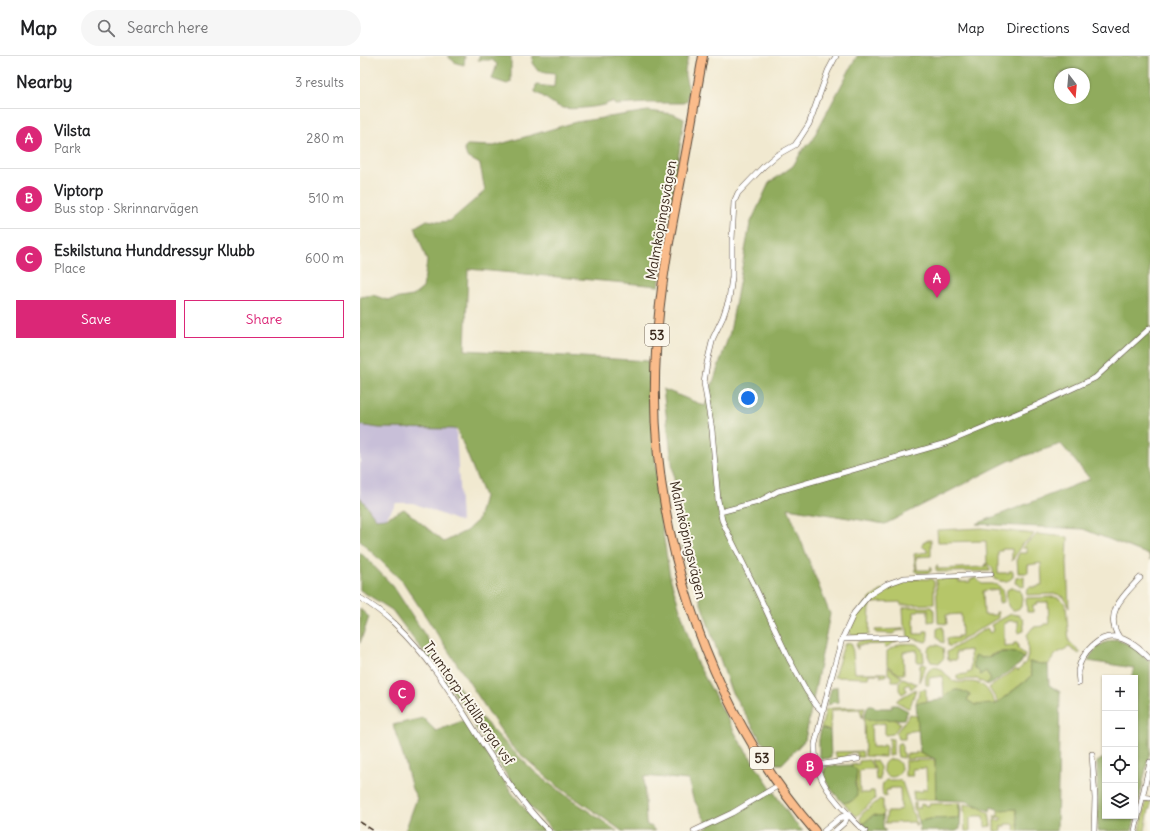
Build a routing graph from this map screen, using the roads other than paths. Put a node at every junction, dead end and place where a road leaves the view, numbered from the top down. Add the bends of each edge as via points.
1 (703, 56) edge
2 (836, 56) edge
3 (1150, 328) edge
4 (720, 512) junction
5 (991, 574) dead end
6 (1140, 578) dead end
7 (360, 598) edge
8 (907, 637) dead end
9 (1119, 637) junction
10 (842, 639) junction
11 (1150, 659) edge
12 (1079, 683) dead end
13 (822, 711) junction
14 (1092, 754) dead end
15 (858, 760) dead end
16 (1150, 762) edge
17 (817, 765) junction
18 (779, 785) junction
19 (1142, 797) junction
20 (1150, 798) edge
21 (848, 814) junction
22 (549, 831) edge
23 (694, 831) edge
24 (815, 831) edge
25 (824, 831) edge
26 (835, 831) edge
27 (865, 831) edge
28 (1094, 831) edge
29 (1135, 831) edge

1 - 18 main road, Malmköpingsvägen / 53 via 664,272 655,384 657,446 668,523 677,563 696,624 733,708
2 - 4 street via 809,124 800,138 795,145 768,163 736,197 729,299 713,338 704,384 712,430
3 - 4 street via 1095,378 1009,417 946,443 778,491 758,502
4 - 13 street via 789,659 806,690
5 - 10 street via 896,580 870,595 861,604 847,625
6 - 9 street via 1116,607 1114,620
7 - 22 street, Trumtorp-Hällberga vsf via 394,622 420,651 518,796
8 - 10 street
9 - 11 street via 1137,647
9 - 12 street via 1104,639 1091,647 1079,666
10 - 13 street
13 - 17 street via 814,752
14 - 28 street
15 - 17 street
16 - 19 street
17 - 21 street via 826,789
18 - 23 street via 732,813
18 - 24 main road, Malmköpingsvägen / 53
19 - 20 street
19 - 29 street
21 - 25 street
21 - 26 street via 845,822
21 - 27 street

